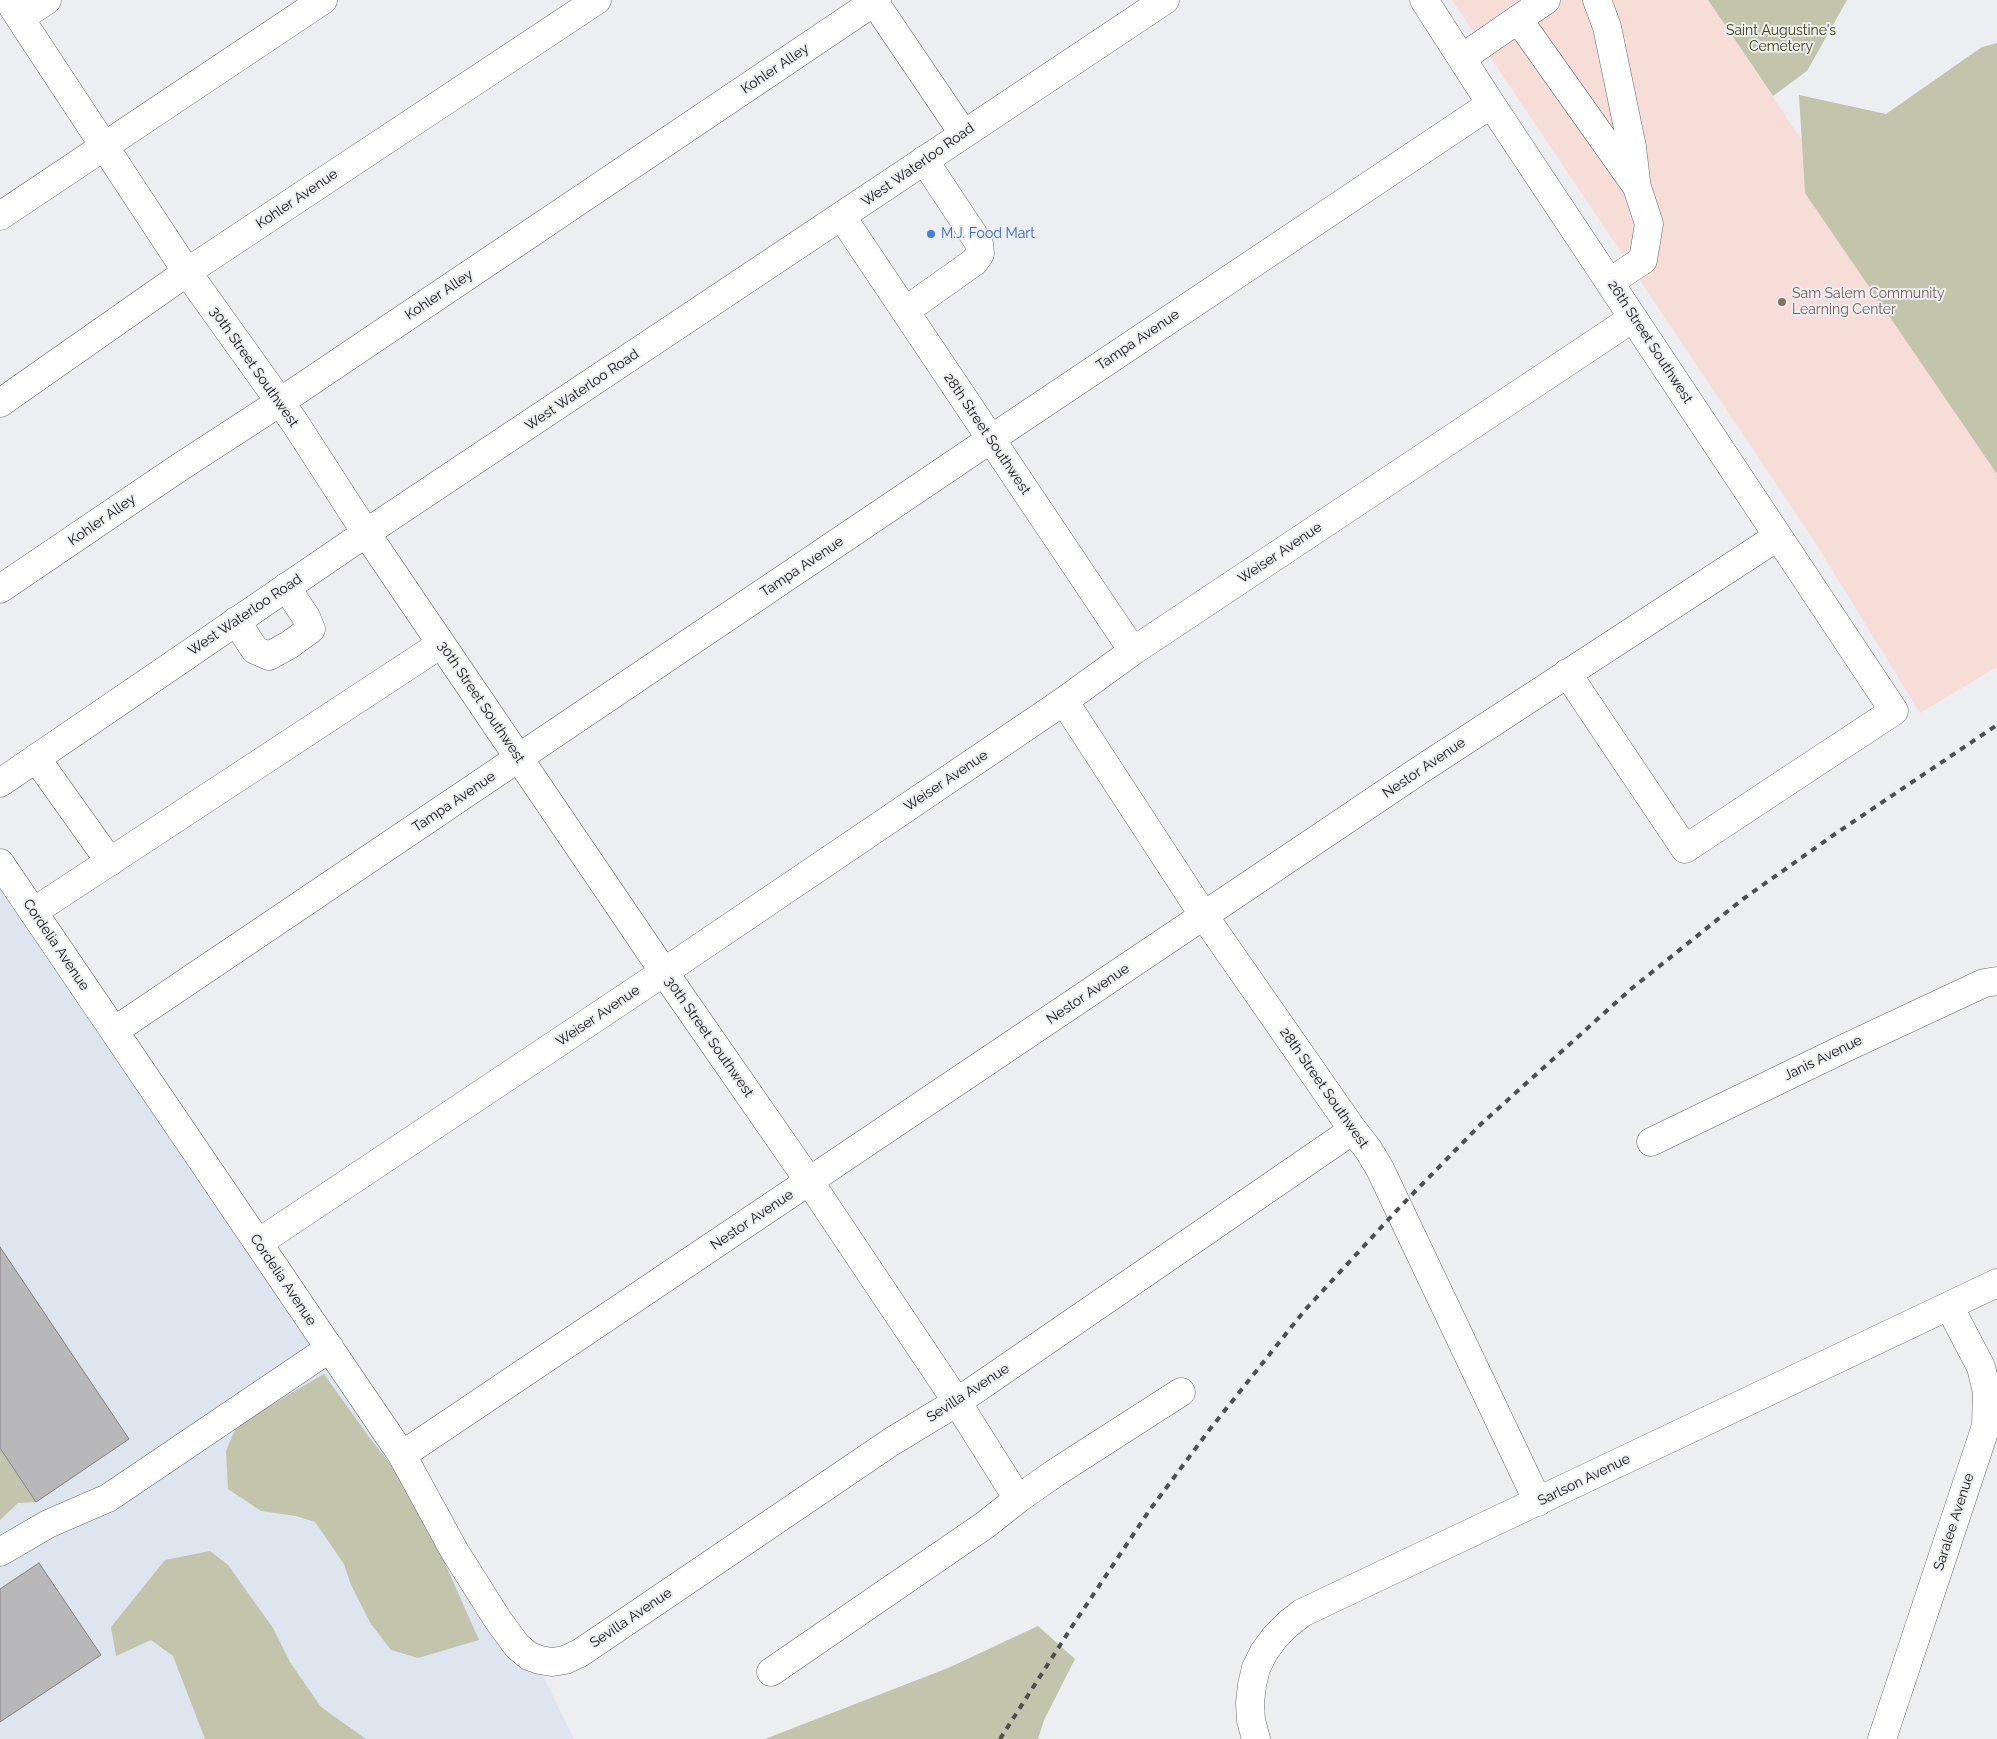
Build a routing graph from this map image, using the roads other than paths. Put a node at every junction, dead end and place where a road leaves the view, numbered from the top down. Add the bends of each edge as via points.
1 (47, 0) edge
2 (323, 0) edge
3 (598, 0) edge
4 (1165, 0) edge
5 (1424, 0) edge
6 (1546, 0) edge
7 (1598, 0) edge
8 (875, 1) edge
9 (14, 9) edge
10 (1518, 19) junction
11 (1462, 58) junction
12 (1491, 104) junction
13 (963, 133) junction
14 (104, 146) junction
15 (924, 160) junction
16 (1637, 187) junction
17 (0, 216) edge
18 (842, 217) junction
19 (187, 272) junction
20 (1610, 282) junction
21 (905, 311) junction
22 (1633, 318) junction
23 (280, 402) junction
24 (0, 403) edge
25 (990, 438) junction
26 (366, 533) junction
27 (1777, 537) junction
28 (286, 588) junction
29 (0, 589) edge
30 (236, 622) junction
31 (441, 644) junction
32 (1133, 651) junction
33 (1567, 673) junction
34 (1064, 701) junction
35 (36, 758) junction
36 (519, 759) junction
37 (0, 783) edge
38 (110, 862) junction
39 (0, 863) edge
40 (33, 912) junction
41 (1204, 916) junction
42 (664, 972) junction
43 (1997, 980) edge
44 (114, 1031) junction
45 (1353, 1130) junction
46 (1651, 1142) dead end
47 (809, 1181) junction
48 (258, 1243) junction
49 (1997, 1283) edge
50 (1950, 1306) junction
51 (330, 1348) junction
52 (1181, 1392) dead end
53 (957, 1402) junction
54 (402, 1455) junction
55 (1018, 1499) junction
56 (1538, 1502) junction
57 (0, 1552) edge
58 (580, 1653) joint
59 (771, 1672) dead end
60 (1256, 1739) edge
61 (1882, 1739) edge

1 - 9 street
2 - 14 street
3 - 19 street, Kohler Avenue
4 - 13 street, West Waterloo Road
5 - 11 street, 26th Street Southwest
6 - 10 street
7 - 16 street via 1607,27
8 - 13 street
8 - 23 street, Kohler Alley
9 - 14 street, 30th Street Southwest
10 - 11 street
10 - 16 street
11 - 12 street, 26th Street Southwest
12 - 20 street, 26th Street Southwest
12 - 25 street, Tampa Avenue
13 - 15 street, West Waterloo Road
14 - 17 street
14 - 19 street, 30th Street Southwest
15 - 18 street, West Waterloo Road
15 - 21 street via 979,243 980,254 974,262
16 - 20 street via 1649,224 1643,260
18 - 21 street, 28th Street Southwest
18 - 26 street, West Waterloo Road
19 - 23 street, 30th Street Southwest
19 - 24 street, Kohler Avenue
20 - 22 street, 26th Street Southwest
21 - 25 street, 28th Street Southwest
22 - 27 street, 26th Street Southwest
22 - 32 street, Weiser Avenue
23 - 26 street, 30th Street Southwest
23 - 29 street, Kohler Alley
25 - 32 street, 28th Street Southwest
25 - 36 street, Tampa Avenue
26 - 28 street, West Waterloo Road
26 - 31 street, 30th Street Southwest
27 - 33 street, Nestor Avenue
27 - 33 street, 26th Street Southwest via 1894,711 1685,849
28 - 30 street, West Waterloo Road
28 - 30 street via 310,628 289,645 269,656 255,650
30 - 35 street, West Waterloo Road
31 - 36 street, 30th Street Southwest
31 - 38 street
32 - 34 street, Weiser Avenue
33 - 41 street, Nestor Avenue
34 - 41 street, 28th Street Southwest
34 - 42 street, Weiser Avenue
35 - 37 street, West Waterloo Road
35 - 38 street
36 - 42 street, 30th Street Southwest
36 - 44 street, Tampa Avenue
38 - 40 street
39 - 40 street, Cordelia Avenue
40 - 44 street, Cordelia Avenue
41 - 45 street, 28th Street Southwest
41 - 47 street, Nestor Avenue
42 - 47 street, 30th Street Southwest
42 - 48 street, Weiser Avenue
43 - 46 street, Janis Avenue via 1984,983 1845,1048
44 - 48 street, Cordelia Avenue
45 - 53 street, Sevilla Avenue
45 - 56 street, 28th Street Southwest via 1380,1169
47 - 53 street, 30th Street Southwest
47 - 54 street, Nestor Avenue
48 - 51 street, Cordelia Avenue
49 - 50 street, Sarlson Avenue
50 - 56 street, Sarlson Avenue
50 - 61 street, Saralee Avenue via 1980,1368 1987,1392 1986,1426
51 - 54 street, Cordelia Avenue
51 - 57 street via 108,1498 48,1524
52 - 55 street
53 - 55 street, 30th Street Southwest
53 - 58 street, Sevilla Avenue via 892,1442
54 - 58 street, Cordelia Avenue via 455,1552 516,1646 529,1656 546,1661 565,1660
55 - 59 street
56 - 60 street, Sarlson Avenue via 1302,1613 1288,1624 1274,1637 1256,1668 1250,1703

